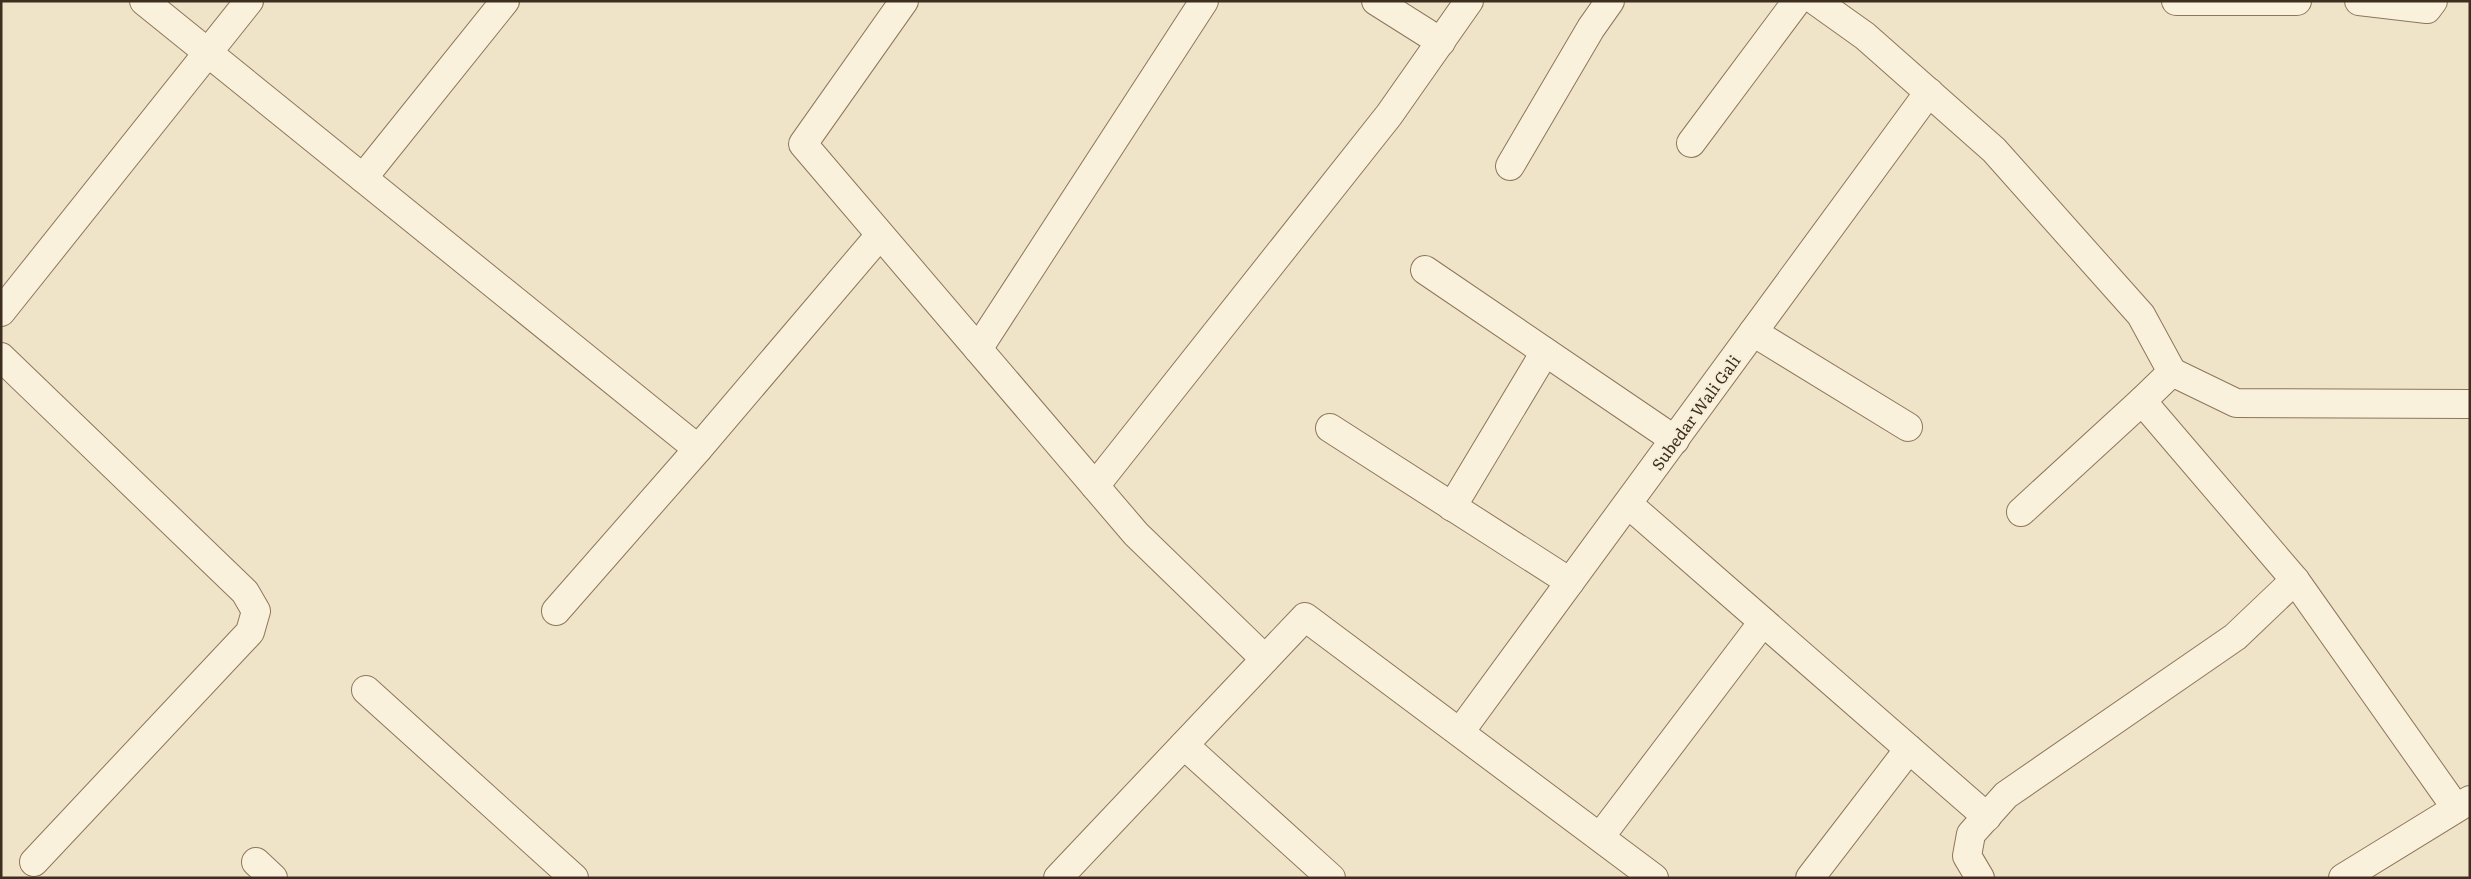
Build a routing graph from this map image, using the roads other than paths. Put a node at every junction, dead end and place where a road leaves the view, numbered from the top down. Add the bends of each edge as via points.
1 (144, 1) edge
2 (248, 1) edge
3 (505, 1) edge
4 (904, 1) edge
5 (1204, 1) edge
6 (1376, 1) edge
7 (1469, 1) edge
8 (1610, 1) edge
9 (1796, 1) edge
10 (1816, 1) edge
11 (2176, 1) edge
12 (2297, 1) edge
13 (2359, 1) edge
14 (2433, 1) edge
15 (1441, 42) junction
16 (208, 53) junction
17 (1929, 92) junction
18 (1691, 143) dead end
19 (1510, 166) dead end
20 (363, 178) junction
21 (880, 235) junction
22 (1425, 270) dead end
23 (1, 312) edge
24 (1753, 332) junction
25 (978, 349) junction
26 (1545, 352) junction
27 (1, 357) edge
28 (2172, 372) junction
29 (2142, 401) junction
30 (2470, 404) edge
31 (1908, 427) dead end
32 (1330, 428) dead end
33 (1675, 440) junction
34 (698, 449) junction
35 (1095, 486) junction
36 (1628, 504) junction
37 (1452, 507) junction
38 (2021, 512) dead end
39 (2295, 580) junction
40 (1570, 582) junction
41 (556, 611) dead end
42 (1763, 622) junction
43 (1265, 659) junction
44 (366, 690) dead end
45 (1460, 732) junction
46 (1184, 745) junction
47 (1909, 749) junction
48 (2463, 804) edge
49 (1987, 817) junction
50 (1600, 837) junction
51 (34, 862) dead end
52 (574, 878) edge
53 (1058, 878) edge
54 (1331, 878) edge
55 (1654, 878) edge
56 (1810, 878) edge
57 (1980, 878) edge
58 (2343, 878) edge

1 - 16 street
2 - 16 street
3 - 20 street
4 - 21 street via 803,144
5 - 25 street
6 - 15 street
7 - 15 street
8 - 19 street
9 - 18 street
10 - 17 street via 1866,36
11 - 12 street
13 - 14 street via 2427,9
15 - 35 street via 1318,207
16 - 20 street
16 - 23 street
17 - 24 street, Subedar Wali Gali
17 - 28 street via 1994,150 2141,315
20 - 34 street
21 - 25 street
21 - 34 street
22 - 26 street
24 - 31 street
24 - 33 street, Subedar Wali Gali
25 - 35 street
26 - 33 street
26 - 37 street
27 - 51 street via 244,592 256,611 250,632
28 - 29 street
28 - 30 street via 2236,403
29 - 38 street
29 - 39 street
32 - 37 street
33 - 36 street, Subedar Wali Gali
34 - 41 street
35 - 43 street via 1136,534
36 - 40 street, Subedar Wali Gali
36 - 42 street
37 - 40 street
39 - 48 street
39 - 49 street via 2235,637 2006,795
40 - 45 street, Subedar Wali Gali
42 - 47 street
42 - 50 street
43 - 45 street via 1305,617
43 - 46 street
44 - 52 street
45 - 50 street
46 - 53 street
46 - 54 street
47 - 49 street
47 - 56 street
48 - 58 street
49 - 57 street via 1972,834 1967,856
50 - 55 street

